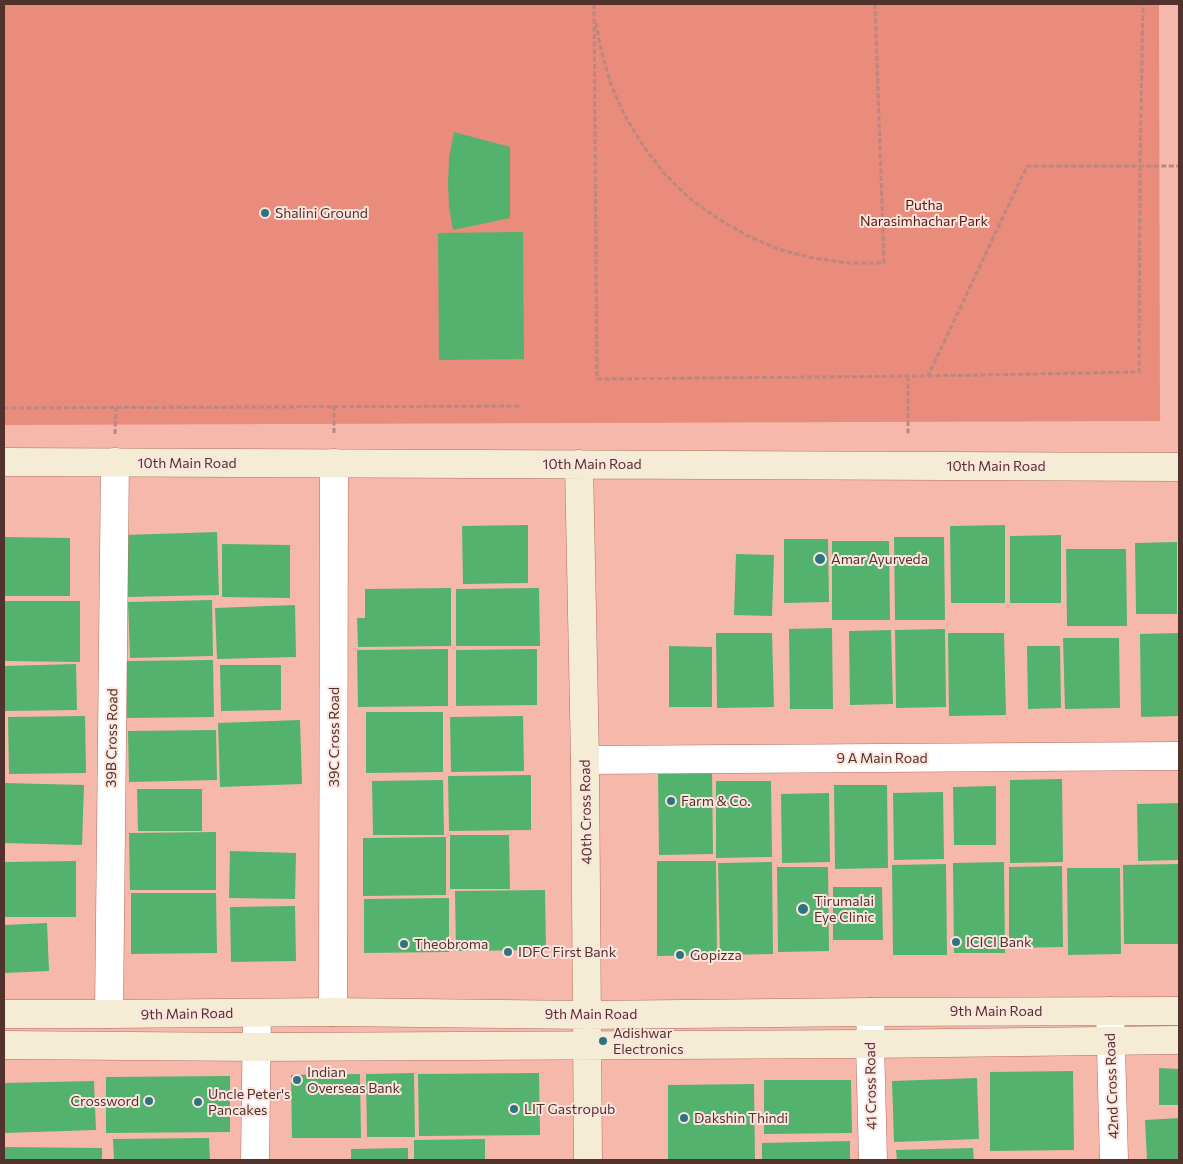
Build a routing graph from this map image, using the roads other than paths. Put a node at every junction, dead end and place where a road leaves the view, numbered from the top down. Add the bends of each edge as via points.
1 (4, 462) edge
2 (115, 462) junction
3 (334, 463) junction
4 (579, 464) junction
5 (1179, 467) edge
6 (1179, 756) edge
7 (585, 760) junction
8 (1179, 1010) edge
9 (1110, 1011) junction
10 (333, 1012) junction
11 (871, 1012) junction
12 (257, 1013) junction
13 (4, 1014) edge
14 (109, 1014) junction
15 (588, 1015) junction
16 (1110, 1040) junction
17 (1179, 1040) edge
18 (870, 1044) junction
19 (4, 1045) edge
20 (588, 1046) junction
21 (256, 1047) junction
22 (255, 1160) edge
23 (588, 1160) edge
24 (873, 1160) edge
25 (1114, 1160) edge

1 - 2 main road, 10th Main Road
2 - 3 main road, 10th Main Road
2 - 14 street, 39B Cross Road
3 - 4 main road, 10th Main Road
3 - 10 street, 39C Cross Road
4 - 5 main road, 10th Main Road
4 - 7 main road, 40th Cross Road
6 - 7 street, 9 A Main Road
7 - 15 main road, 40th Cross Road
8 - 9 main road, 9th Main Road
9 - 11 main road, 9th Main Road
9 - 16 street, 42nd Cross Road
10 - 12 main road, 9th Main Road
10 - 15 main road, 9th Main Road
11 - 15 main road, 9th Main Road
11 - 18 street, 41 Cross Road
12 - 14 main road, 9th Main Road
12 - 21 street
13 - 14 main road, 9th Main Road
15 - 20 main road, 40th Cross Road
16 - 17 main road
16 - 18 main road
16 - 25 street, 42nd Cross Road
18 - 20 main road
18 - 24 street, 41 Cross Road
19 - 21 main road
20 - 21 main road
20 - 23 main road, 40th Cross Road
21 - 22 street

